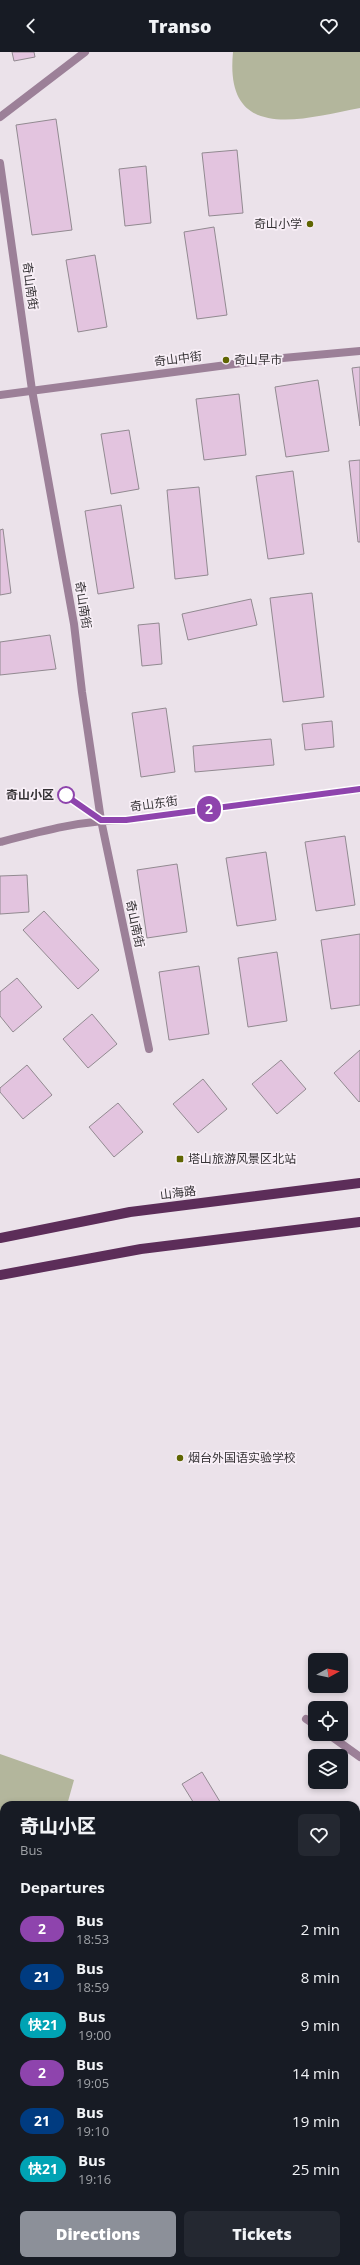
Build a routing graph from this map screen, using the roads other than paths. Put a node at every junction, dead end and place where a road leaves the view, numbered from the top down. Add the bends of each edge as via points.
1 (86, 52) edge
2 (0, 117) edge
3 (0, 163) edge
4 (360, 351) edge
5 (32, 390) junction
6 (0, 395) edge
7 (360, 789) edge
8 (101, 820) junction
9 (0, 842) edge
10 (148, 1049) dead end
11 (360, 1183) edge
12 (360, 1222) edge
13 (0, 1238) edge
14 (0, 1275) edge
15 (338, 1741) edge
16 (360, 1757) edge

1 - 2 street
3 - 5 street, 奇山南街
4 - 5 street, 奇山中街 via 272,359
5 - 6 street, 奇山中街
5 - 8 street, 奇山南街 via 74,624
7 - 8 street, 奇山东街 via 126,820
8 - 9 street, 奇山东街 via 70,824
8 - 10 street, 奇山南街
11 - 13 main road, 山海路 via 130,1212
12 - 14 main road via 141,1249
15 - 16 street

